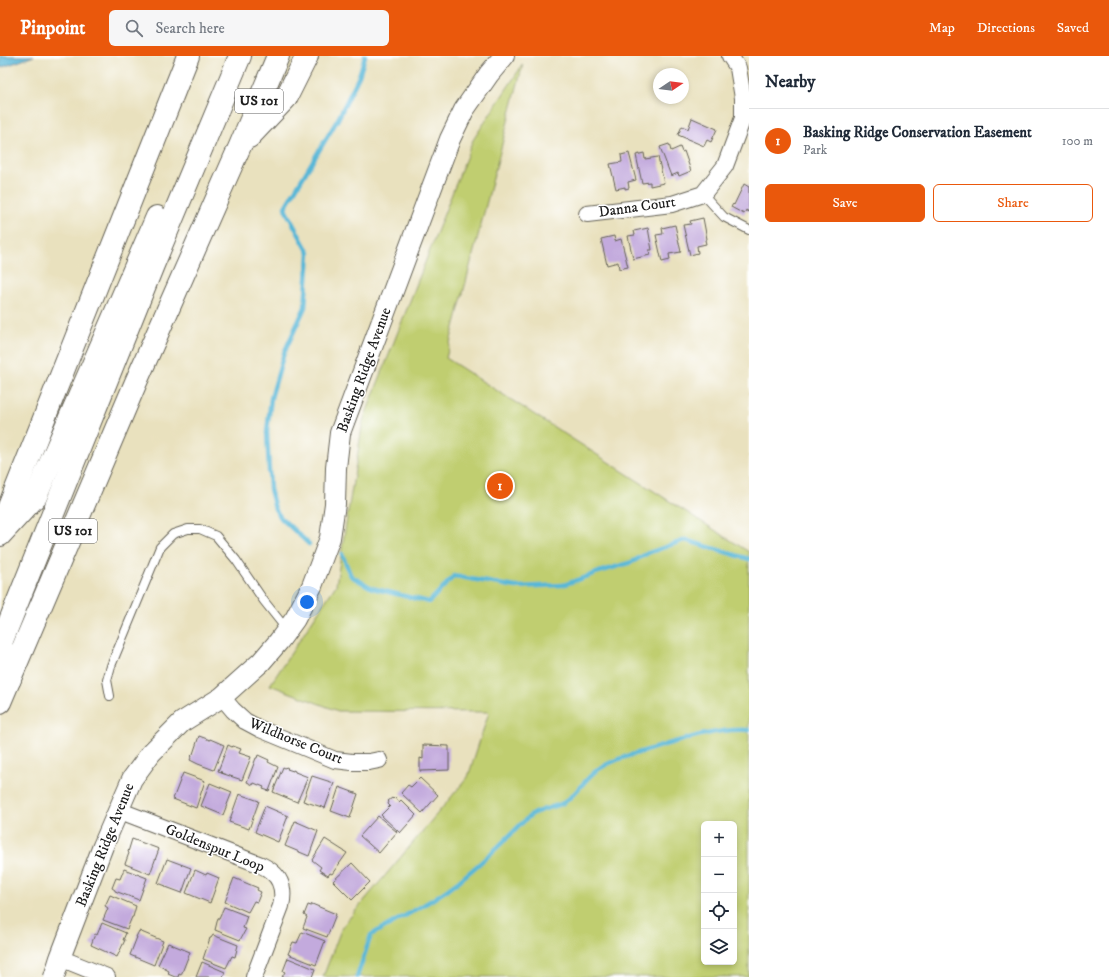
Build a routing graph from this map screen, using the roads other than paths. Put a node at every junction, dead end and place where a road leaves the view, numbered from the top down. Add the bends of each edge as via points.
1 (188, 56) edge
2 (225, 56) edge
3 (240, 56) edge
4 (278, 56) edge
5 (307, 56) edge
6 (504, 56) edge
7 (730, 56) edge
8 (240, 146) junction
9 (703, 194) junction
10 (587, 214) dead end
11 (749, 230) edge
12 (0, 530) edge
13 (0, 535) edge
14 (287, 630) junction
15 (10, 679) junction
16 (110, 696) dead end
17 (222, 697) junction
18 (0, 702) edge
19 (379, 760) dead end
20 (118, 810) junction
21 (60, 958) junction
22 (54, 977) edge
23 (107, 977) edge
24 (254, 977) edge

1 - 12 highway
2 - 13 highway via 36,496
3 - 15 highway via 1,642
4 - 8 highway, US 101
5 - 8 highway via 286,98
6 - 14 street, Basking Ridge Avenue via 464,110 450,139 340,433 330,538 312,586
7 - 9 street via 738,68 743,118 725,166
8 - 15 highway, US 101
9 - 10 street, Danna Court via 672,204
9 - 11 lane via 724,217
14 - 16 lane via 216,536 200,528 173,534 160,547 111,666 107,680
14 - 17 street, Basking Ridge Avenue via 262,662
15 - 18 highway, US 101
17 - 19 street, Wildhorse Court via 245,721 335,760
17 - 20 street, Basking Ridge Avenue via 182,722 151,753 132,779
20 - 21 street, Basking Ridge Avenue
20 - 24 street, Goldenspur Loop via 261,865 280,881 284,894 281,906
21 - 22 street, Basking Ridge Avenue
21 - 23 street

